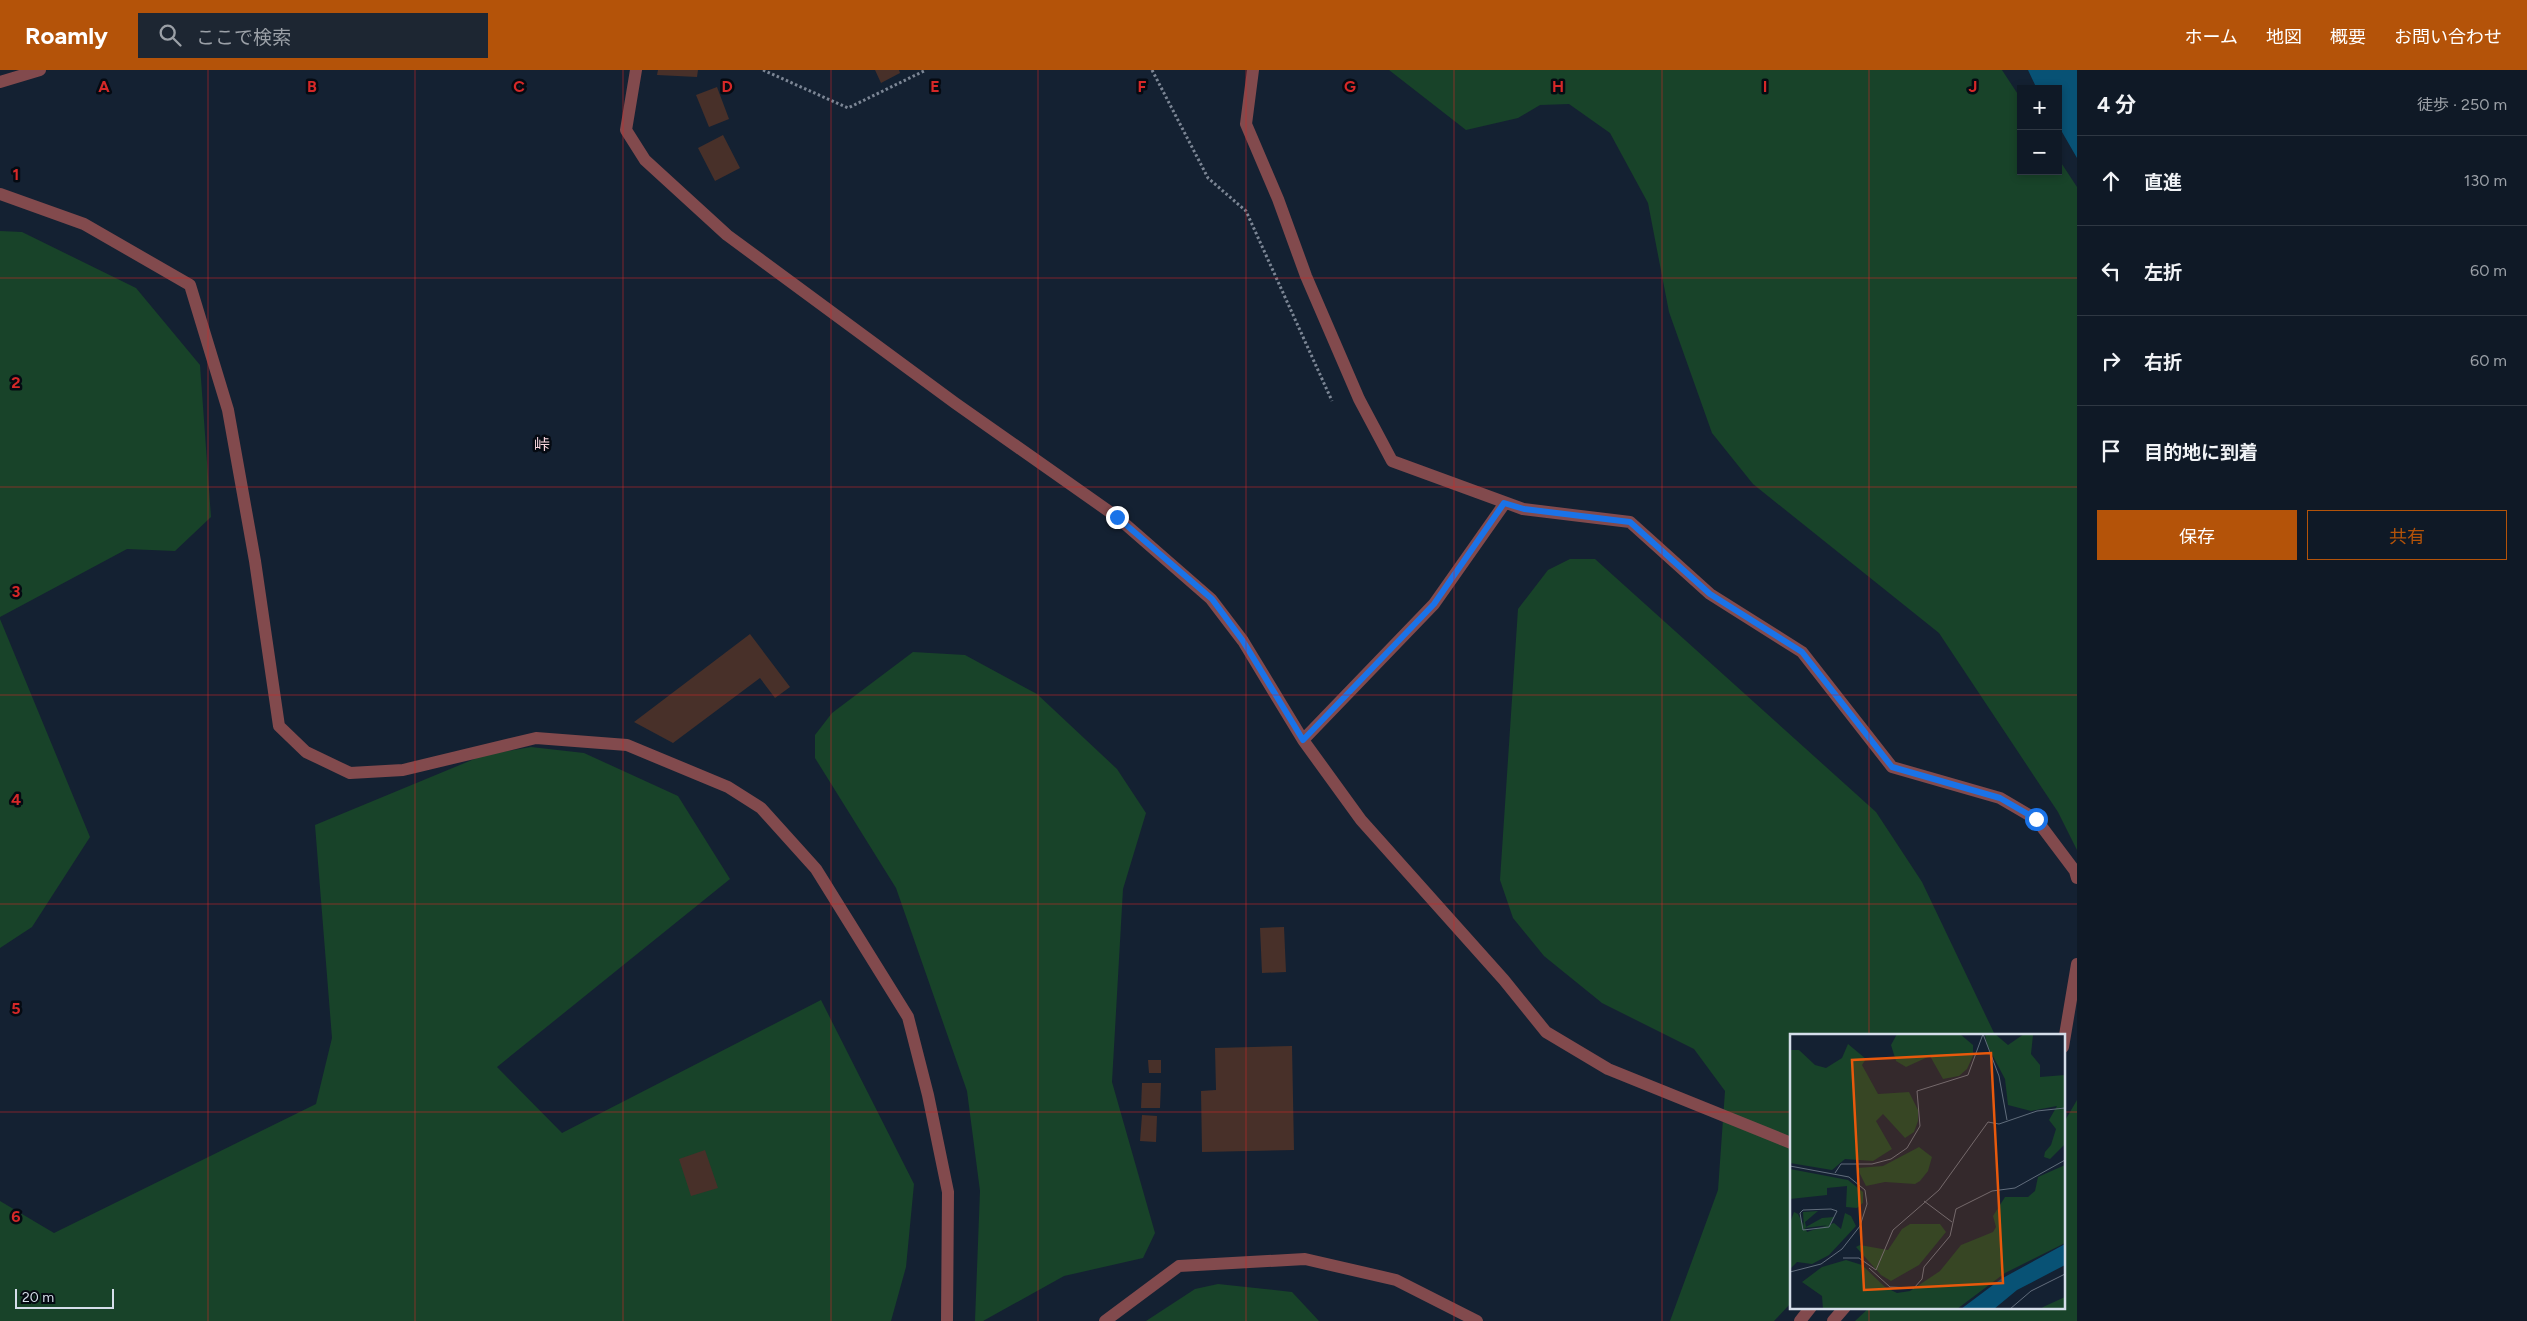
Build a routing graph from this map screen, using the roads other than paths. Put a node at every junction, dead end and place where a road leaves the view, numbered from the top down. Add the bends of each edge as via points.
1 (40, 70) edge
2 (636, 70) edge
3 (1254, 70) edge
4 (0, 82) edge
5 (0, 194) edge
6 (1504, 503) junction
7 (1303, 740) junction
8 (2077, 878) edge
9 (2077, 964) edge
10 (2064, 1042) edge
11 (1790, 1143) edge
12 (1810, 1308) edge
13 (1844, 1308) edge
14 (947, 1321) edge
15 (1104, 1321) edge
16 (1477, 1321) edge
17 (1800, 1321) edge
18 (1833, 1321) edge

1 - 4 street
2 - 7 street via 626,130 645,160 727,235 955,403 1117,517 1212,599 1243,641
3 - 6 street via 1246,124 1306,276 1352,381 1392,461
5 - 14 street via 84,224 190,285 228,410 255,561 279,726 306,752 350,773 403,770 536,738 627,745 728,787 761,808 816,869 908,1017 948,1192
6 - 7 street via 1434,604
6 - 8 street via 1524,509 1630,522 1710,594 1802,652 1892,767 2000,798 2036,819
7 - 11 street via 1361,820 1504,980 1546,1032 1608,1069
9 - 10 street
12 - 17 street
13 - 18 street
15 - 16 street via 1179,1266 1305,1259 1396,1280

